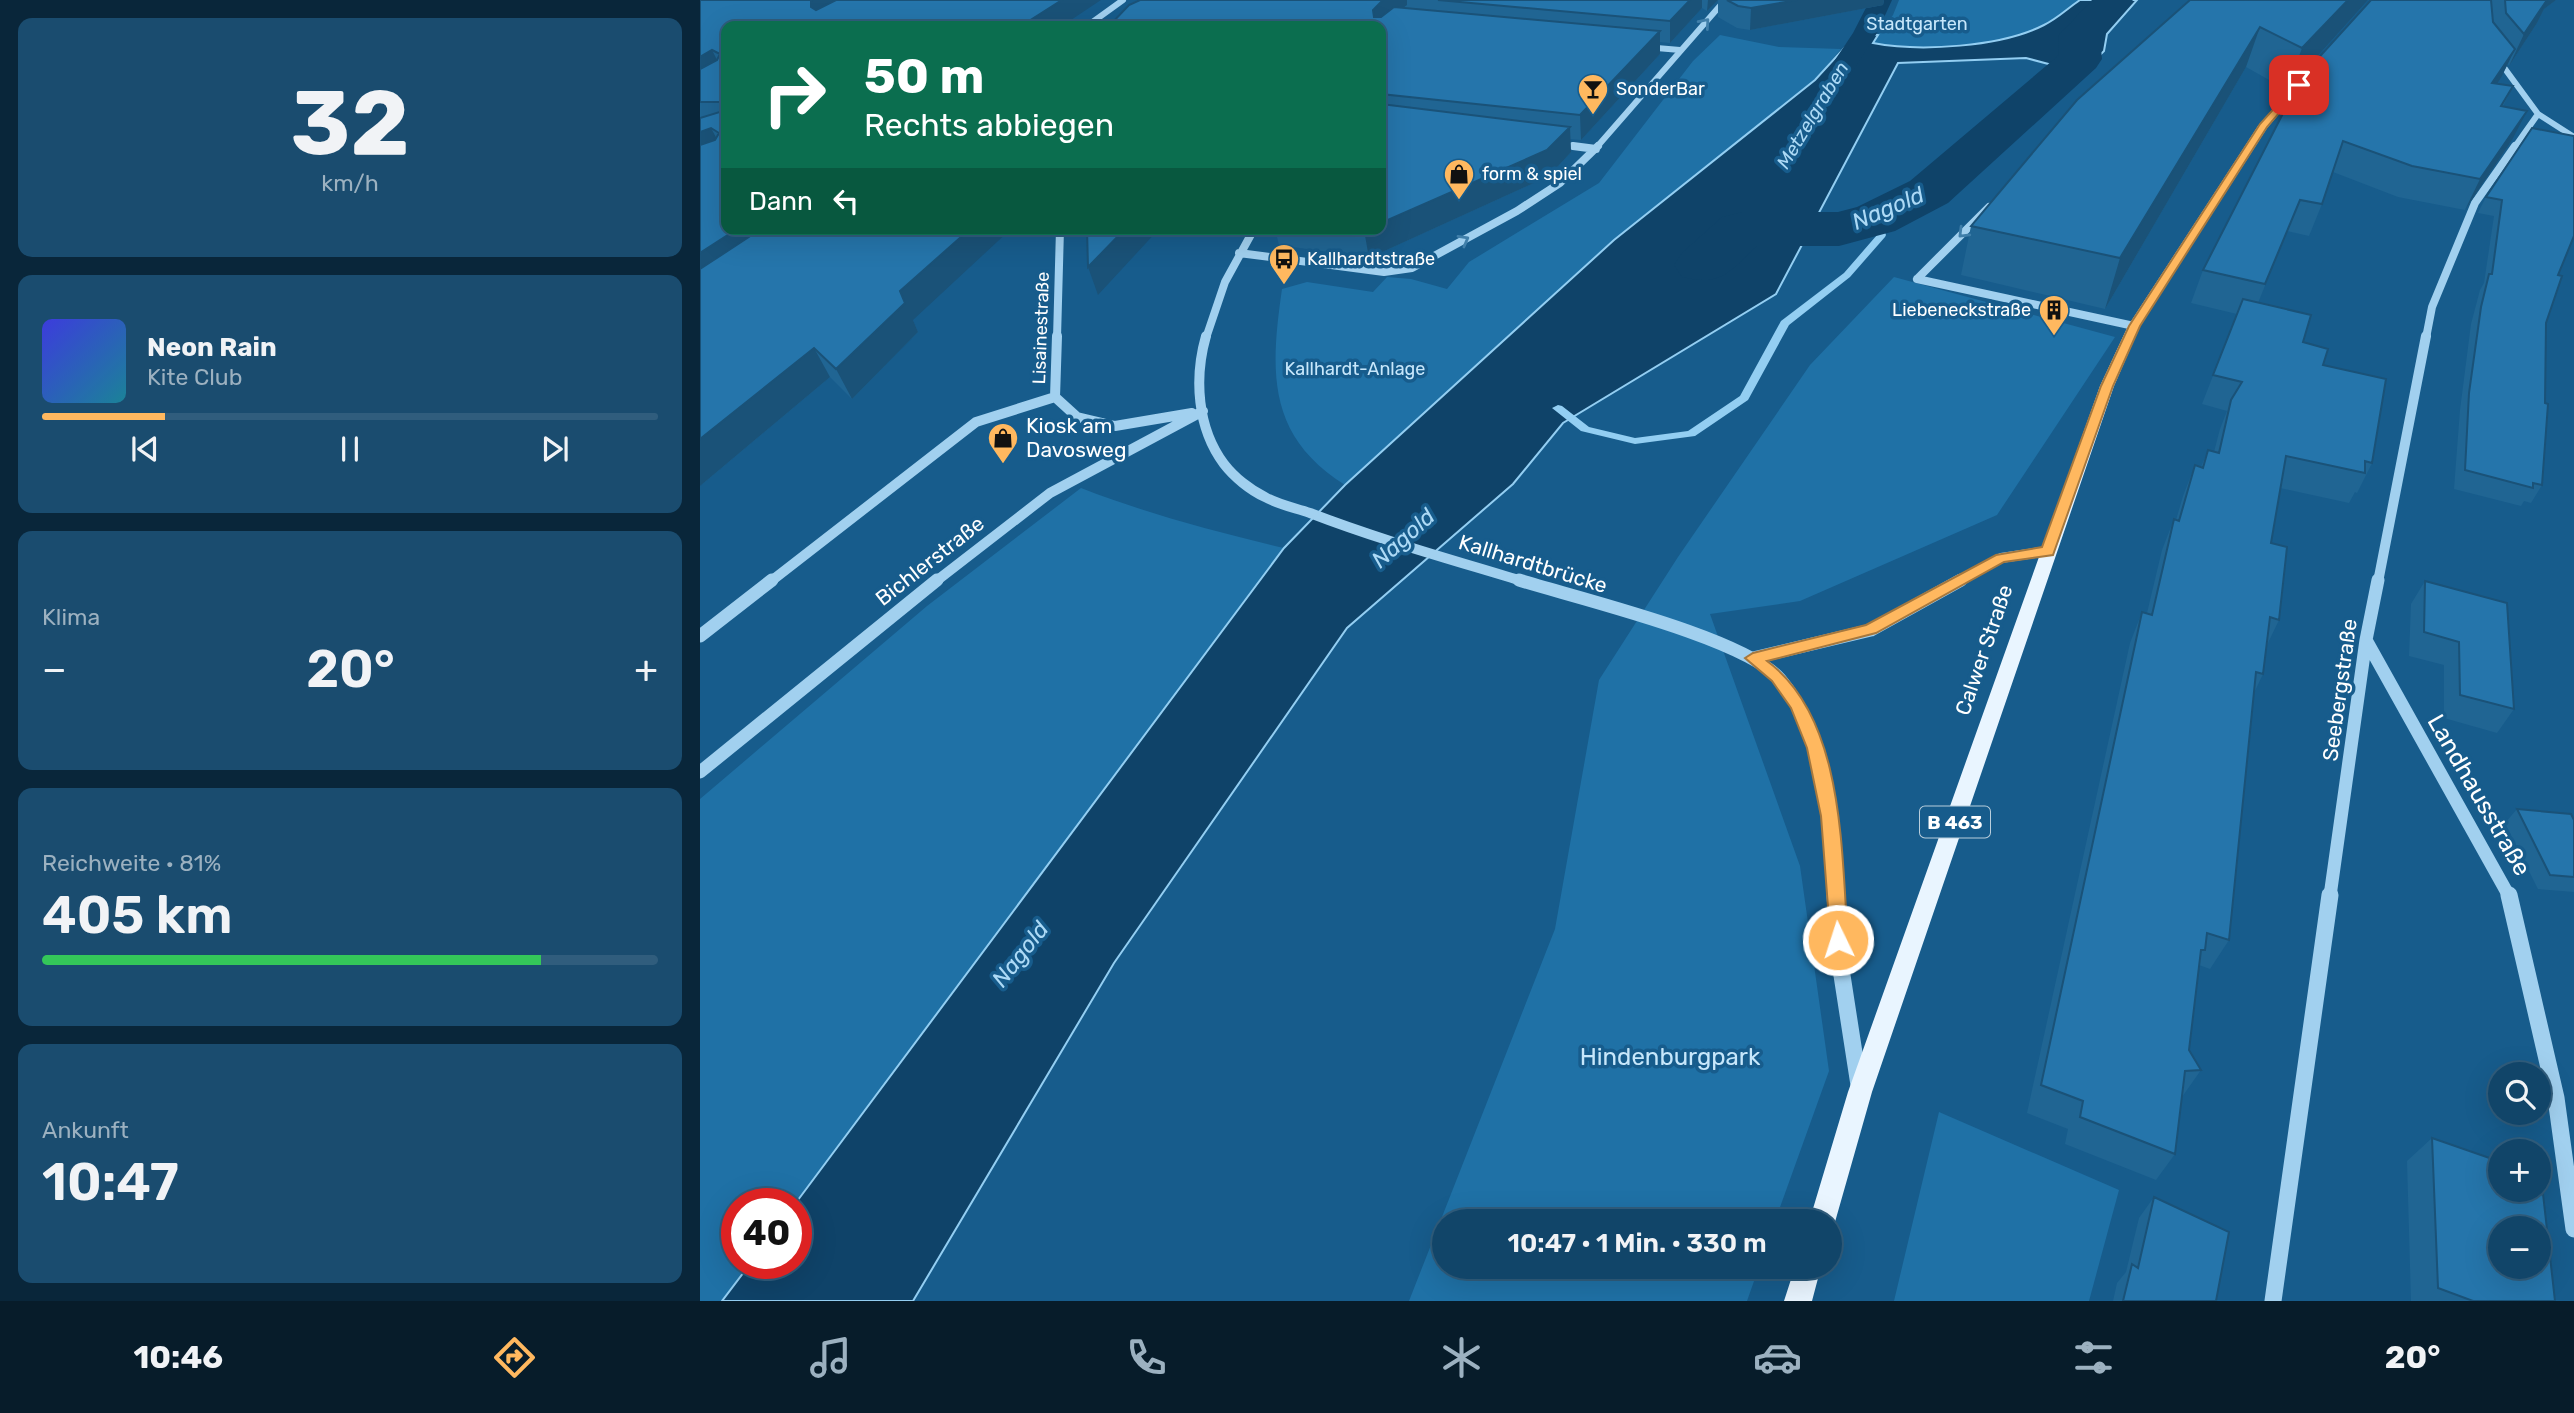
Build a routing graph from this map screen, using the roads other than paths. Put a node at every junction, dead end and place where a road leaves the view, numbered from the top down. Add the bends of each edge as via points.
1 (1123, 0) edge
2 (1724, 0) edge
3 (1094, 21) edge
4 (1639, 46) edge
5 (1680, 50) junction
6 (2494, 55) edge
7 (2317, 65) edge
8 (2538, 114) junction
9 (2574, 137) edge
10 (1542, 142) edge
11 (1596, 149) junction
12 (1996, 200) edge
13 (1060, 235) edge
14 (1250, 235) edge
15 (1239, 253) junction
16 (2134, 326) junction
17 (1055, 397) junction
18 (1203, 411) junction
19 (2048, 551) junction
20 (700, 636) edge
21 (2366, 640) junction
22 (1753, 658) junction
23 (700, 772) edge
24 (1860, 1093) junction
25 (1826, 1209) edge
26 (2574, 1229) edge
27 (1804, 1279) edge
28 (1798, 1301) edge
29 (2273, 1301) edge

1 - 3 street
5 -> 2 street
4 - 5 street
5 - 11 street
6 - 8 street
7 - 16 main road, Calwer Straße / B 463 via 2263,125
8 - 9 street
8 - 21 street, Seebergstraße via 2475,203 2432,307
10 - 11 street
15 -> 11 street via 1353,270 1412,268 1517,211 1560,183
12 -> 16 street via 1917,279
13 - 17 street, Lisainestraße
14 - 15 street, Kallhardtbrücke
15 - 18 street, Kallhardtbrücke via 1205,334 1200,364
16 - 19 main road, Calwer Straße / B 463 via 2107,386
17 - 18 street, Lisainestraße via 1077,416 1115,426
17 - 20 street via 976,422
18 - 22 street, Kallhardtbrücke via 1223,462 1264,497 1710,639
18 - 23 street, Bichlerstraße via 1051,493 872,630
19 - 22 street via 2001,558 1871,629
19 - 24 main road, Calwer Straße / B 463
21 - 26 street, Landhausstraße via 2508,891 2556,1098
21 - 29 street, Seebergstraße
22 - 24 street, Kallhardtbrücke via 1778,677 1799,706 1815,748 1830,816 1838,940
24 - 25 main road, Calwer Straße / B 463
27 - 28 main road

